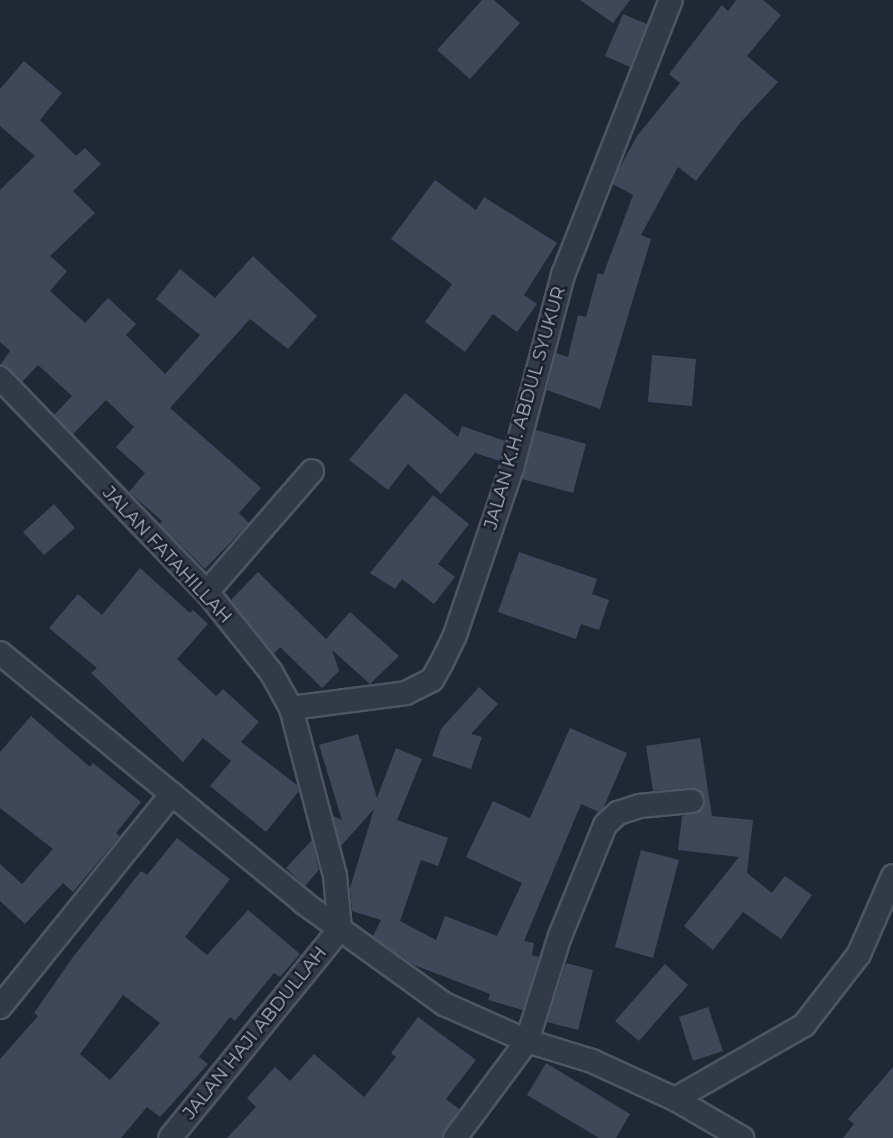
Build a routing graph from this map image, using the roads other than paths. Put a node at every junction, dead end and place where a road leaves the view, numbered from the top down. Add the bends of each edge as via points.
1 (671, 0) edge
2 (0, 378) edge
3 (312, 471) dead end
4 (207, 592) junction
5 (4, 663) edge
6 (291, 708) junction
7 (172, 794) junction
8 (692, 801) dead end
9 (893, 876) edge
10 (340, 929) junction
11 (0, 1007) edge
12 (526, 1041) junction
13 (675, 1099) junction
14 (170, 1138) edge
15 (455, 1138) edge
16 (741, 1138) edge

1 - 6 street, JALAN K.H. ABDUL SYUKUR via 563,275 512,468 455,635 442,662 432,680 406,693
2 - 4 street, JALAN FATAHILLAH
3 - 4 street
4 - 6 street, JALAN FATAHILLAH via 271,672
5 - 7 street
6 - 10 street, JALAN FATAHILLAH via 338,888
7 - 10 street
7 - 11 street
8 - 12 street via 639,806 618,813 605,825 560,936
9 - 13 street via 859,954 804,1025
10 - 12 street via 444,1004
10 - 14 street, JALAN HAJI ABDULLAH
12 - 13 street via 592,1061
12 - 15 street
13 - 16 street

